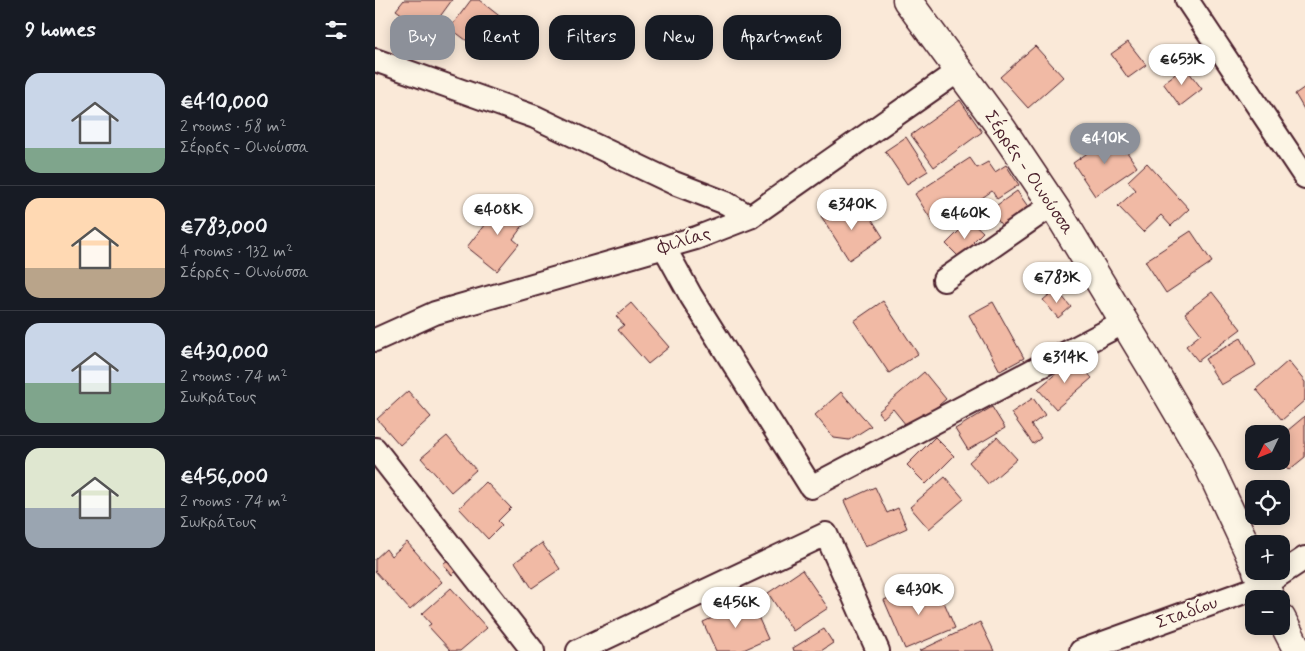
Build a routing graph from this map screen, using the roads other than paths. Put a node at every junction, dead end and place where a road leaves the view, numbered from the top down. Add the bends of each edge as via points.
1 (907, 0) edge
2 (1197, 3) edge
3 (375, 60) edge
4 (958, 71) junction
5 (1305, 176) edge
6 (1052, 205) junction
7 (750, 217) junction
8 (664, 247) junction
9 (944, 280) dead end
10 (1123, 323) junction
11 (375, 340) edge
12 (375, 449) edge
13 (1245, 544) edge
14 (1305, 558) edge
15 (1290, 566) edge
16 (1262, 580) edge
17 (1290, 635) edge
18 (613, 644) edge
19 (533, 651) edge
20 (578, 651) edge
21 (878, 651) edge
22 (1083, 651) edge
23 (1298, 651) edge

1 - 4 street, Σέρρες - Οινούσσα
2 - 5 street
3 - 7 street via 535,117
4 - 6 street, Σέρρες - Οινούσσα via 1002,129
4 - 7 street, Φιλίας
6 - 9 street
6 - 10 street, Σέρρες - Οινούσσα
7 - 8 street, Φιλίας
8 - 10 street via 691,296 811,487
8 - 11 street, Φιλίας via 435,313
10 - 13 street, Σέρρες - Οινούσσα via 1206,460
12 - 19 street
14 - 15 street, Σταδίου
16 - 22 street, Σταδίου
17 - 23 street
18 - 20 street
18 - 21 street via 826,534

